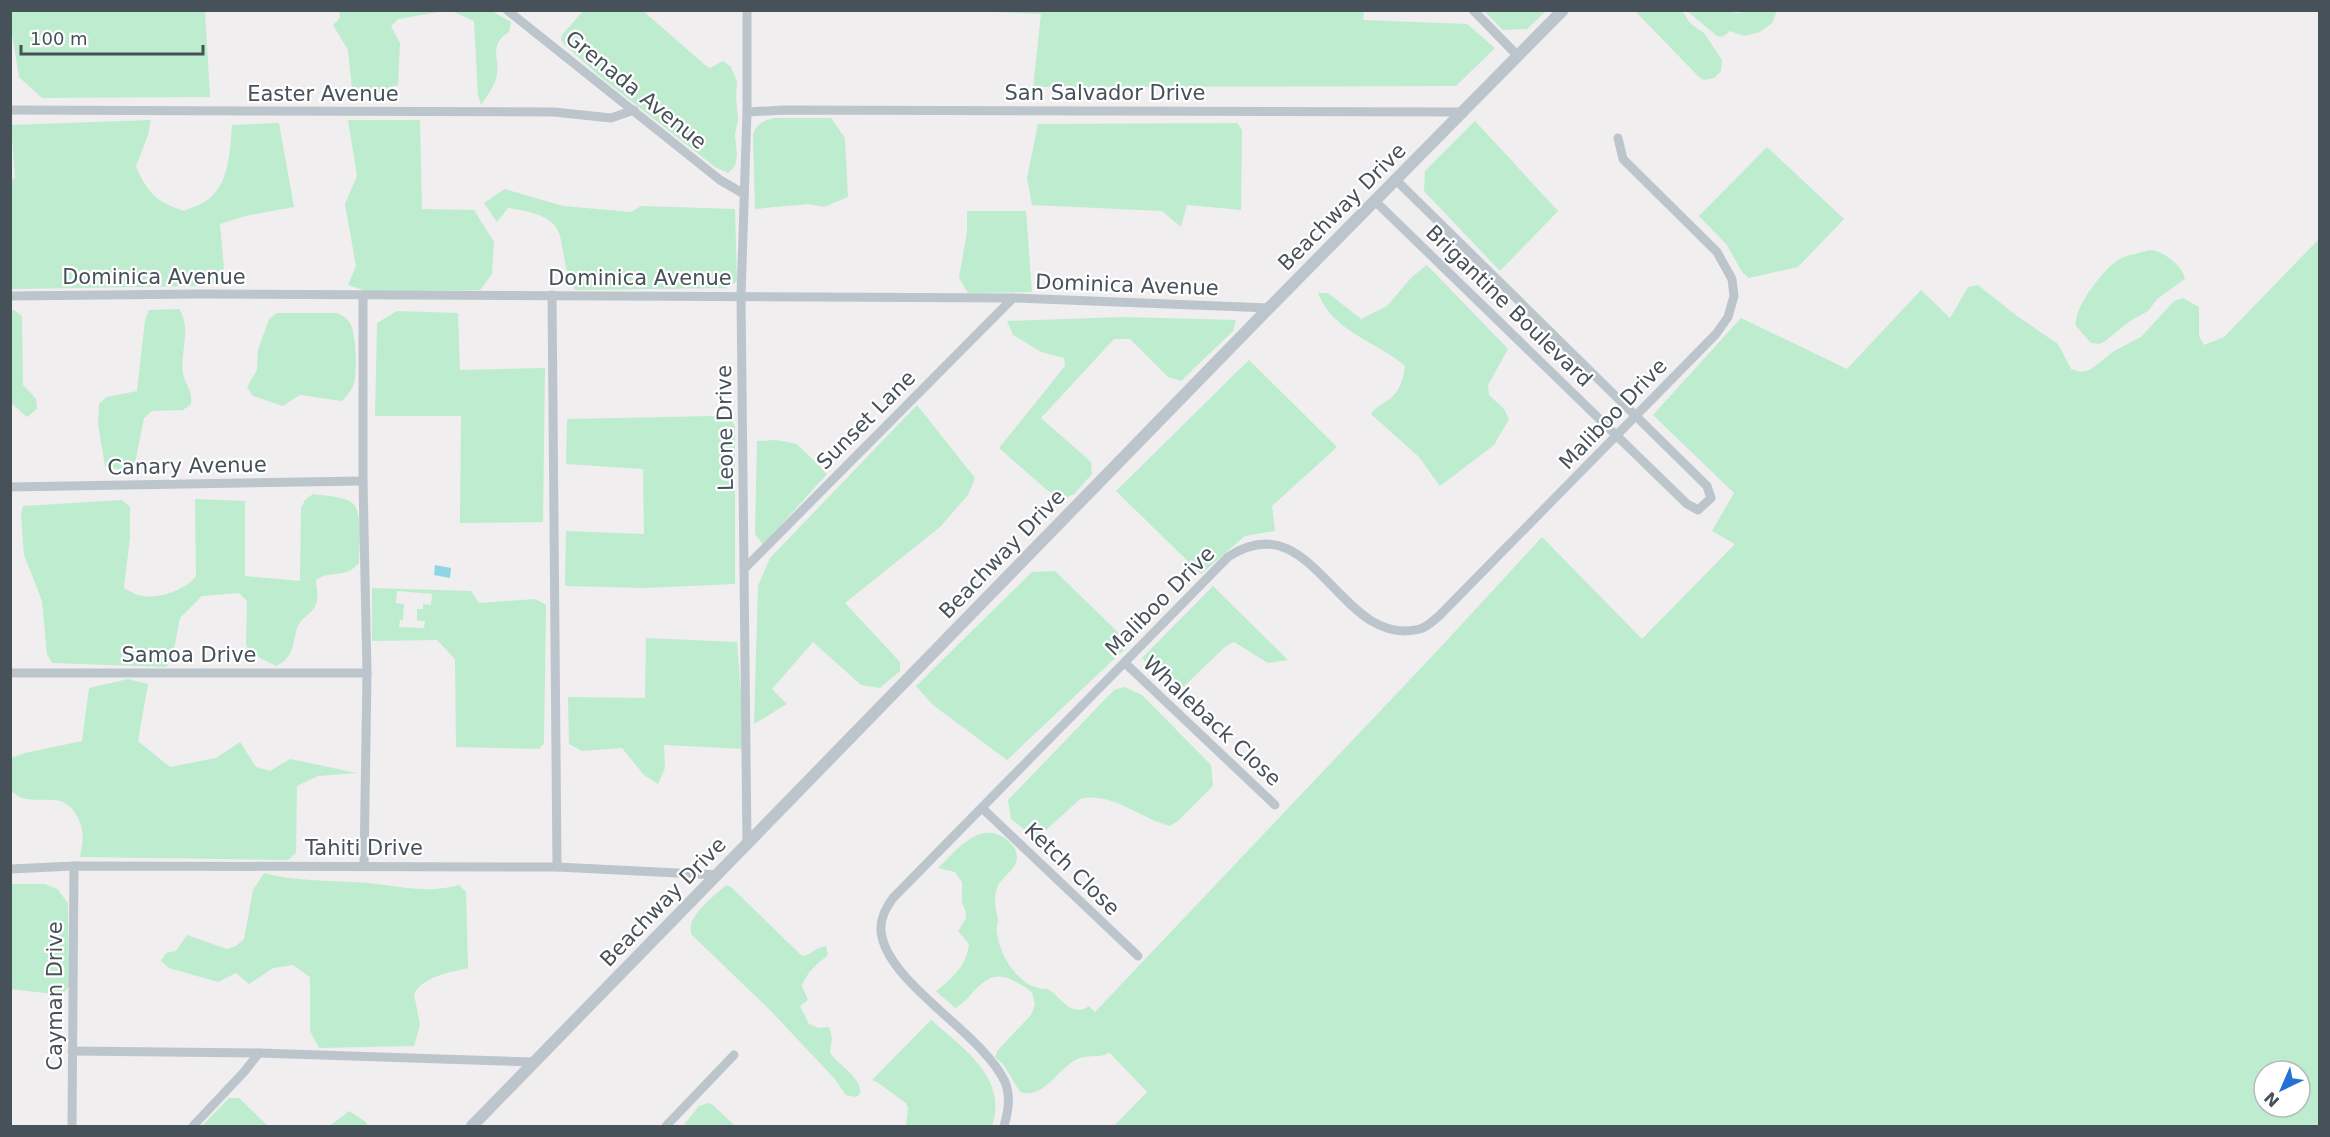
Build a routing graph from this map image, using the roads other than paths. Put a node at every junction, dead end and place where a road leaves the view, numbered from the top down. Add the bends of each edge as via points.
1 (507, 10) edge
2 (747, 10) edge
3 (1473, 10) edge
4 (1563, 10) edge
5 (1517, 55) junction
6 (10, 110) edge
7 (634, 110) junction
8 (747, 112) junction
9 (1463, 112) junction
10 (1618, 138) dead end
11 (1396, 180) junction
12 (744, 194) junction
13 (1375, 201) junction
14 (363, 295) junction
15 (552, 295) junction
16 (10, 296) edge
17 (741, 296) junction
18 (1013, 298) junction
19 (1269, 308) junction
20 (1637, 416) junction
21 (1617, 436) junction
22 (363, 482) junction
23 (10, 487) edge
24 (745, 568) junction
25 (1125, 663) junction
26 (10, 673) edge
27 (367, 673) junction
28 (1275, 805) dead end
29 (982, 808) junction
30 (747, 844) junction
31 (74, 866) junction
32 (364, 866) junction
33 (557, 867) junction
34 (10, 869) edge
35 (718, 875) junction
36 (1138, 956) dead end
37 (72, 1051) junction
38 (259, 1053) junction
39 (734, 1055) dead end
40 (534, 1062) junction
41 (72, 1126) edge
42 (193, 1126) edge
43 (472, 1126) edge
44 (666, 1126) edge
45 (1004, 1126) edge

1 - 7 street, Grenada Avenue
2 - 8 street, Leone Drive
3 - 5 street
4 - 5 street, Beachway Drive
5 - 9 street, Beachway Drive
6 - 7 street, Easter Avenue via 554,112 611,117
7 - 12 street, Grenada Avenue via 720,180
8 - 9 street, San Salvador Drive
8 - 12 street, Leone Drive
9 - 11 street, Beachway Drive
10 - 20 street, Maliboo Drive via 1623,159 1717,252 1732,279 1734,296 1728,317 1716,334
11 - 13 street, Beachway Drive
11 - 20 street, Brigantine Boulevard
12 - 17 street, Leone Drive
13 - 19 street, Beachway Drive
13 - 21 street, Brigantine Boulevard
14 - 15 street, Dominica Avenue
14 - 16 street, Dominica Avenue
14 - 22 street
15 - 17 street, Dominica Avenue
15 - 33 street
17 - 18 street, Dominica Avenue
17 - 24 street, Leone Drive
18 - 19 street, Dominica Avenue
18 - 24 street, Sunset Lane
19 - 30 street, Beachway Drive
20 - 21 street, Maliboo Drive
20 - 21 street, Brigantine Boulevard via 1707,486 1711,498 1698,510 1687,504
21 - 25 street, Maliboo Drive via 1422,629 1387,630 1362,615 1302,557 1287,547 1269,543 1253,545 1228,557
22 - 23 street, Canary Avenue
22 - 27 street
24 - 30 street, Leone Drive
25 - 28 street, Whaleback Close
25 - 29 street, Maliboo Drive
26 - 27 street, Samoa Drive
27 - 32 street
29 - 36 street, Ketch Close
29 - 45 street, Maliboo Drive via 893,898 884,912 881,930 885,947 903,974 987,1055 1006,1083 1009,1110
30 - 35 street, Beachway Drive
31 - 32 street, Tahiti Drive
31 - 34 street, Tahiti Drive
31 - 37 street, Cayman Drive
32 - 33 street, Tahiti Drive
33 - 35 street, Tahiti Drive
35 - 40 street, Beachway Drive
37 - 38 street
37 - 41 street, Cayman Drive
38 - 40 street
38 - 42 street
39 - 44 street
40 - 43 street, Beachway Drive

